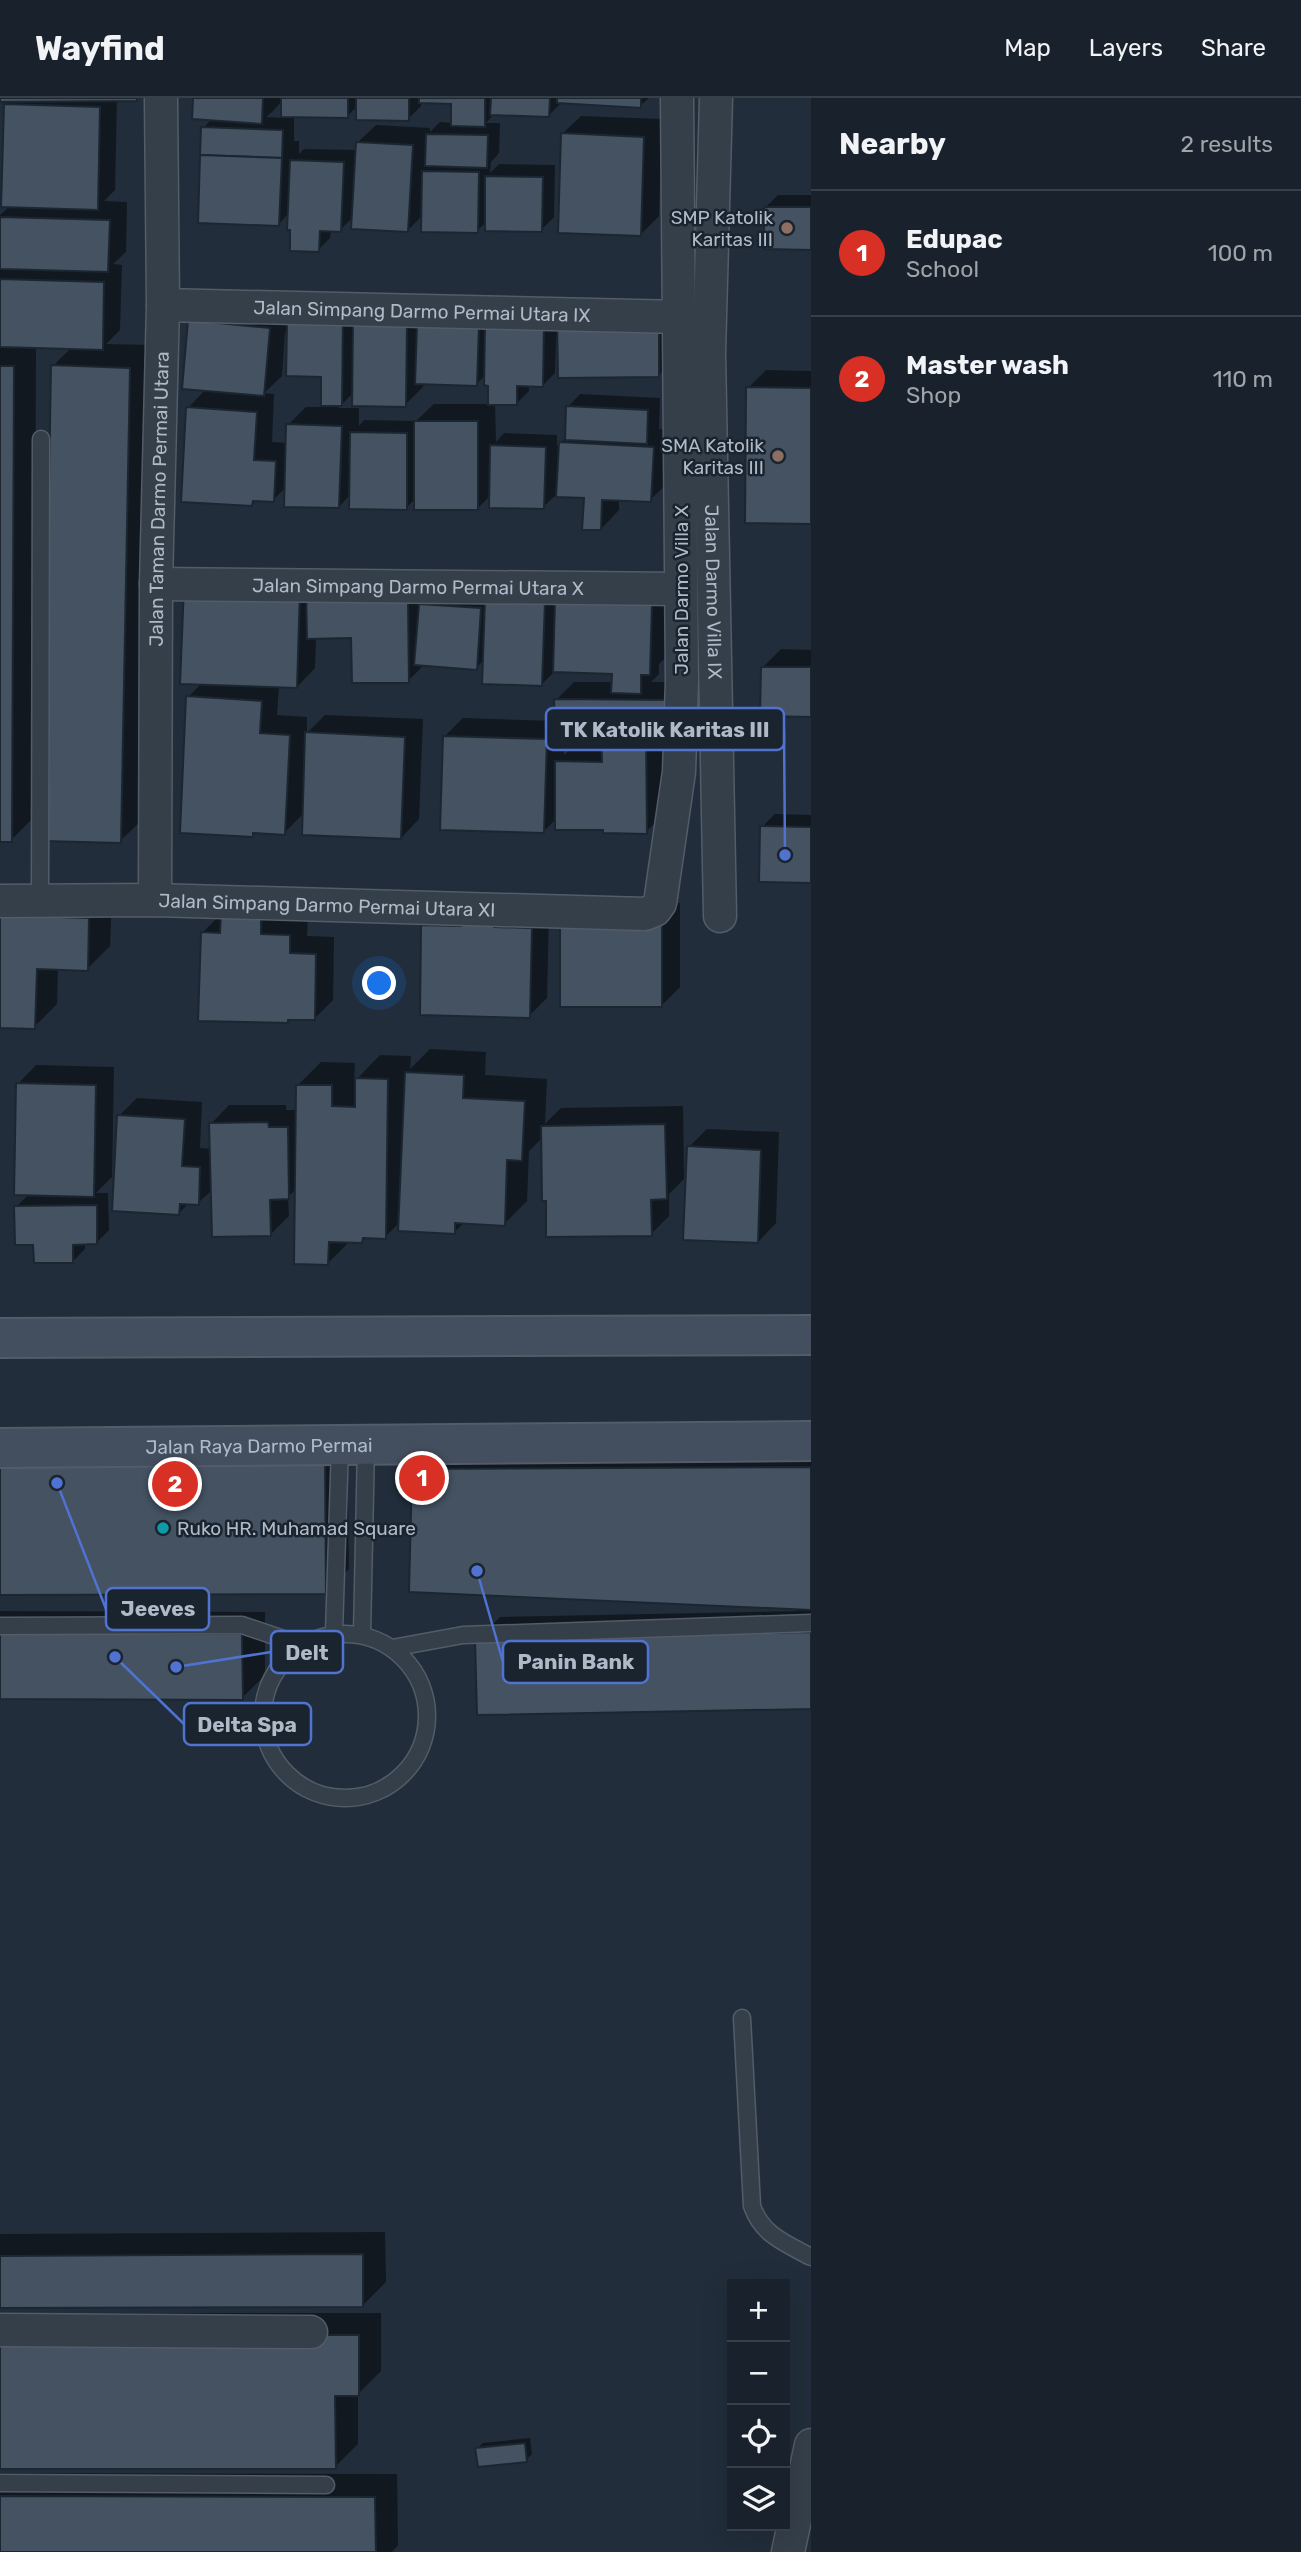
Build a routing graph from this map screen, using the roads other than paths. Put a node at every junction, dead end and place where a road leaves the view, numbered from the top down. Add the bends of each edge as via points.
1 (161, 98) edge
2 (677, 98) edge
3 (716, 98) edge
4 (163, 305) junction
5 (680, 317) junction
6 (41, 439) dead end
7 (156, 584) junction
8 (680, 589) junction
9 (155, 900) junction
10 (0, 901) edge
11 (40, 901) junction
12 (655, 910) joint
13 (720, 916) dead end
14 (811, 1335) edge
15 (0, 1338) edge
16 (811, 1441) edge
17 (0, 1448) edge
18 (353, 1450) junction
19 (811, 1451) edge
20 (0, 1455) edge
21 (811, 1623) edge
22 (0, 1626) edge
23 (334, 1633) junction
24 (362, 1635) junction
25 (301, 1645) junction
26 (392, 1648) junction
27 (742, 2018) dead end
28 (811, 2258) edge
29 (0, 2330) edge
30 (311, 2332) dead end
31 (811, 2445) edge
32 (0, 2483) edge
33 (326, 2485) dead end
34 (788, 2552) edge

1 - 4 street, Jalan Taman Darmo Permai Utara
2 - 5 street, Jalan Darmo Villa X
3 - 13 street, Jalan Darmo Villa IX via 709,353
4 - 5 street, Jalan Simpang Darmo Permai Utara IX
4 - 7 street, Jalan Taman Darmo Permai Utara
5 - 8 street, Jalan Darmo Villa X
6 - 11 lane
7 - 8 street, Jalan Simpang Darmo Permai Utara X
7 - 9 street, Jalan Taman Darmo Permai Utara
8 - 12 street, Jalan Darmo Villa X via 679,772 660,903
9 - 11 street, Jalan Simpang Darmo Permai Utara XI
9 - 12 street, Jalan Simpang Darmo Permai Utara XI via 645,914
10 - 11 street, Jalan Simpang Darmo Permai Utara XI
14 - 15 street
16 - 18 street, Jalan Raya Darmo Permai
17 - 18 street, Jalan Raya Darmo Permai
18 - 19 lane
18 - 20 lane
18 - 23 lane
18 - 24 lane
21 - 26 lane via 464,1635
22 - 25 lane via 242,1625
23 - 24 lane
23 - 25 lane
24 - 26 lane
25 - 26 lane via 270,1680 262,1727 281,1770 320,1796 368,1798 408,1773 428,1731 422,1684
27 - 28 lane via 751,2206 757,2221 777,2239
29 - 30 street
31 - 34 street
32 - 33 lane

